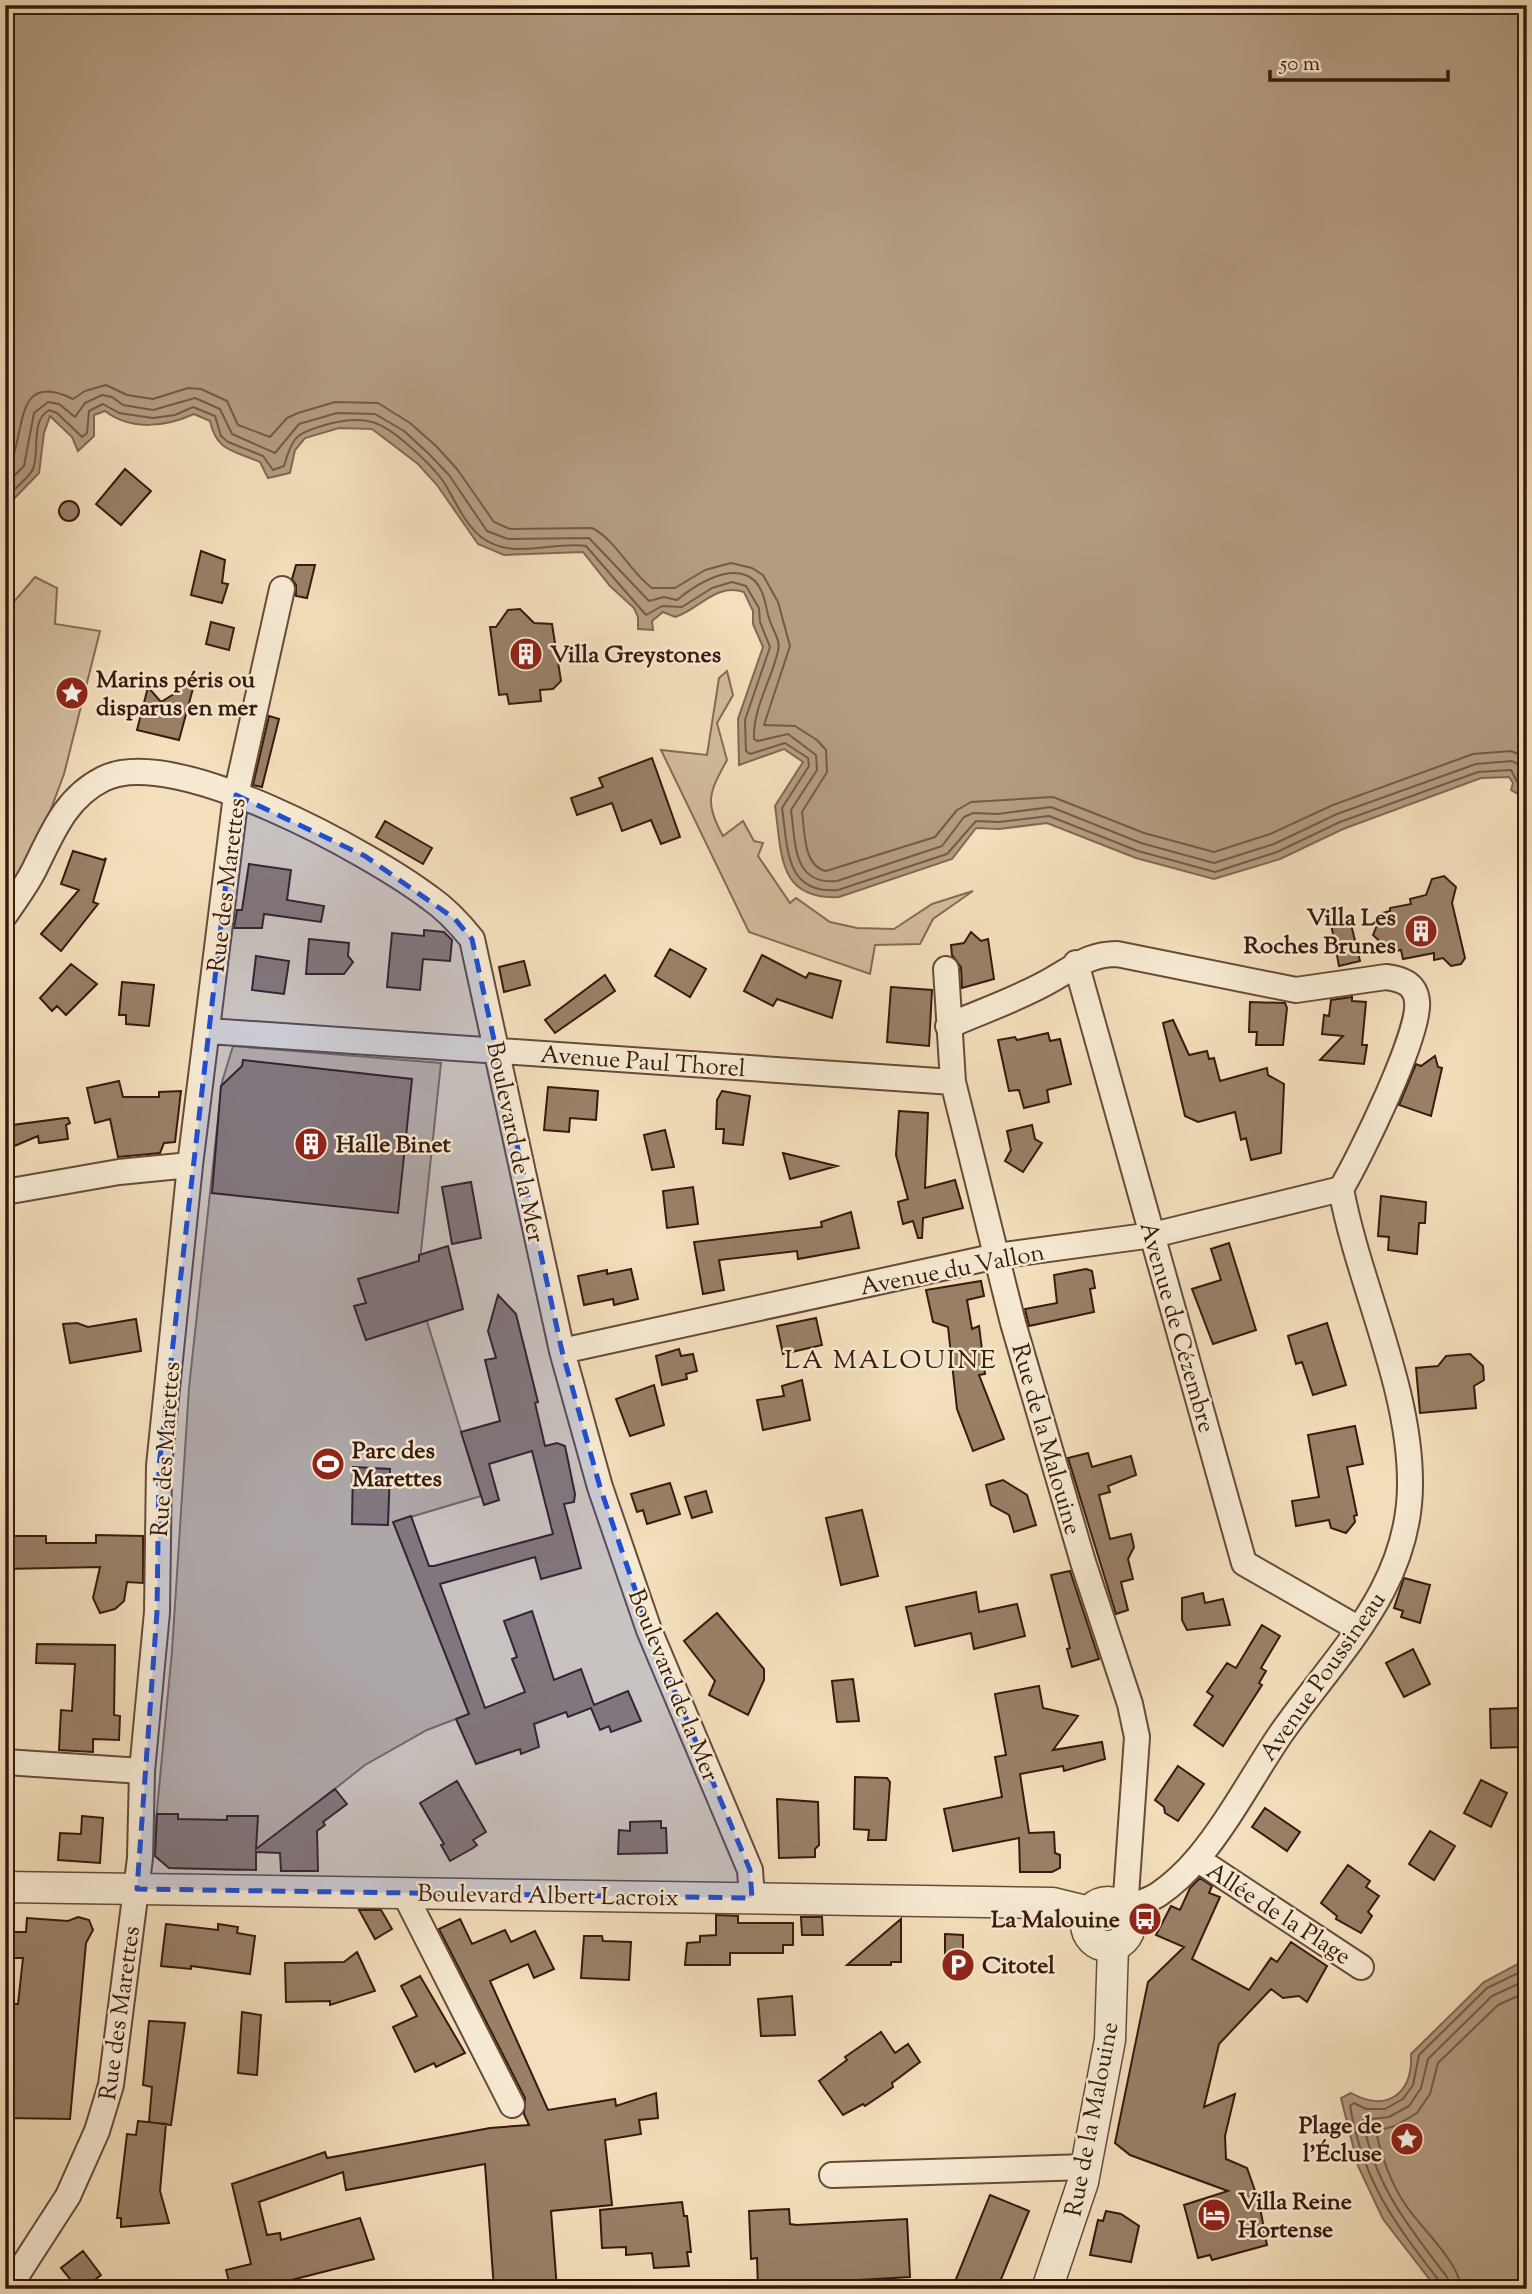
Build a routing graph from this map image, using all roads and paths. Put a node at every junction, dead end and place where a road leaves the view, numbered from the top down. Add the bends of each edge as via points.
1 (282, 589) dead end
2 (236, 794) junction
3 (5, 915) edge
4 (1076, 963) junction
5 (946, 969) dead end
6 (948, 1026) junction
7 (208, 1031) junction
8 (495, 1051) junction
9 (953, 1082) junction
10 (190, 1165) junction
11 (1341, 1189) junction
12 (5, 1192) edge
13 (1153, 1236) junction
14 (997, 1256) junction
15 (562, 1351) junction
16 (1359, 1629) junction
17 (5, 1762) edge
18 (142, 1772) junction
19 (1197, 1859) junction
20 (5, 1887) edge
21 (136, 1889) junction
22 (404, 1893) junction
23 (752, 1899) junction
24 (1123, 1908) junction
25 (1090, 1913) junction
26 (1113, 1946) junction
27 (1360, 1967) dead end
28 (512, 2105) dead end
29 (1086, 2166) junction
30 (832, 2175) dead end
31 (8, 2289) edge
32 (1047, 2289) edge

1 - 2 street, Rue des Marettes
2 - 3 street, Boulevard de la Mer via 180,776 141,771 106,777 81,792 63,813
2 - 7 street, Rue des Marettes
2 - 8 street, Boulevard de la Mer via 365,856 456,919 472,939
4 - 6 street via 1053,980
4 - 11 street via 1099,954 1117,954 1296,990 1386,976 1411,985 1417,1000 1413,1025 1367,1144
4 - 13 street, Avenue de Cézembre
5 - 6 street, Rue de la Malouine
6 - 9 street, Rue de la Malouine
7 - 8 street, Avenue Paul Thorel
7 - 10 street, Rue des Marettes
8 - 9 street, Avenue Paul Thorel
8 - 15 street, Boulevard de la Mer
9 - 14 street, Rue de la Malouine
10 - 12 street
10 - 18 street, Rue des Marettes via 159,1466 157,1612
11 - 13 street, Avenue du Vallon
11 - 16 street, Avenue Poussineau via 1402,1414 1410,1481 1402,1550
13 - 14 street, Avenue du Vallon
13 - 16 street, Avenue de Cézembre via 1244,1563
14 - 15 street, Avenue du Vallon
14 - 24 street, Rue de la Malouine via 1137,1737
15 - 23 street, Boulevard de la Mer via 600,1487 649,1630 750,1870
16 - 19 street, Avenue Poussineau via 1282,1732
17 - 18 street
18 - 21 street, Rue des Marettes
19 - 24 street, Avenue Poussineau via 1157,1895
19 - 27 street, Allée de la Plage
20 - 21 street, Boulevard Albert Lacroix
21 - 22 street, Boulevard Albert Lacroix
21 - 31 street, Rue des Marettes via 121,2022 105,2108 68,2196
22 - 23 street, Boulevard Albert Lacroix
22 - 28 street
23 - 25 street, Boulevard Albert Lacroix via 1053,1903
24 - 25 street via 1100,1904
24 - 26 street via 1130,1930
25 - 26 street via 1088,1934 1099,1944
26 - 29 street, Rue de la Malouine via 1110,2040
29 - 30 street
29 - 32 street, Rue de la Malouine

